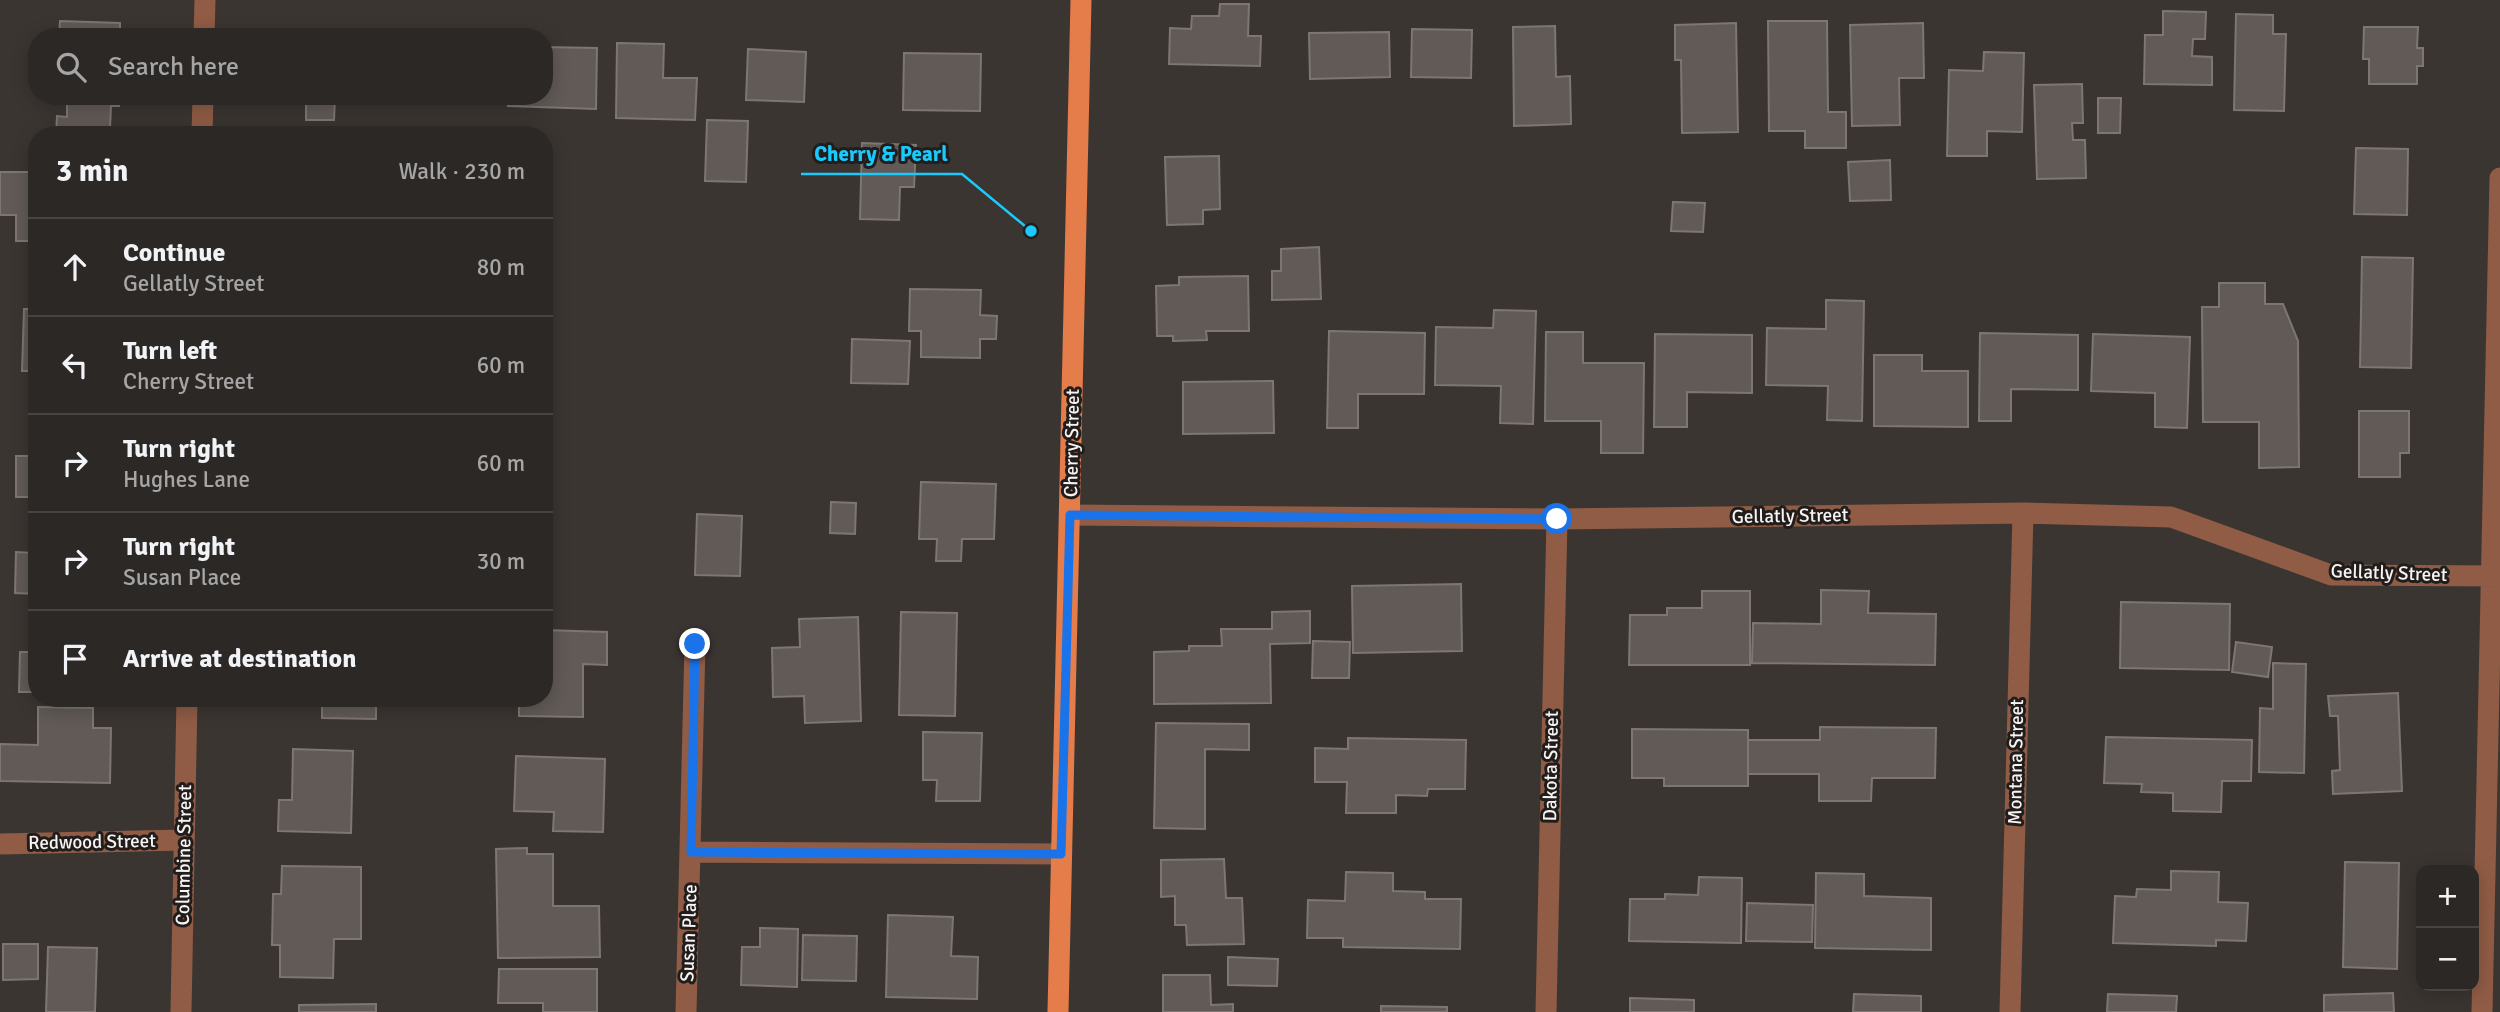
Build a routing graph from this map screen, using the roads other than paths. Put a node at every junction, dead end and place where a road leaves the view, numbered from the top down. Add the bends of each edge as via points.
1 (205, 0) edge
2 (1081, 0) edge
3 (204, 28) edge
4 (202, 105) edge
5 (202, 126) edge
6 (2500, 178) edge
7 (2023, 513) junction
8 (1070, 515) junction
9 (1557, 519) junction
10 (2496, 576) edge
11 (695, 644) dead end
12 (187, 707) edge
13 (184, 840) junction
14 (0, 844) edge
15 (691, 852) junction
16 (1061, 854) junction
17 (181, 1012) edge
18 (686, 1012) edge
19 (1058, 1012) edge
20 (1546, 1012) edge
21 (2010, 1012) edge
22 (2482, 1012) edge

1 - 3 street
2 - 8 main road, Cherry Street
4 - 5 street
6 - 10 street
7 - 9 street, Gellatly Street
7 - 10 street, Gellatly Street via 2171,517 2331,575
7 - 21 street, Montana Street
8 - 9 street, Gellatly Street
8 - 16 main road, Cherry Street
9 - 20 street, Dakota Street
10 - 22 street
11 - 15 street, Susan Place
12 - 13 street, Columbine Street
13 - 14 street, Redwood Street
13 - 17 street, Columbine Street
15 - 16 street
15 - 18 street, Susan Place
16 - 19 main road, Cherry Street

